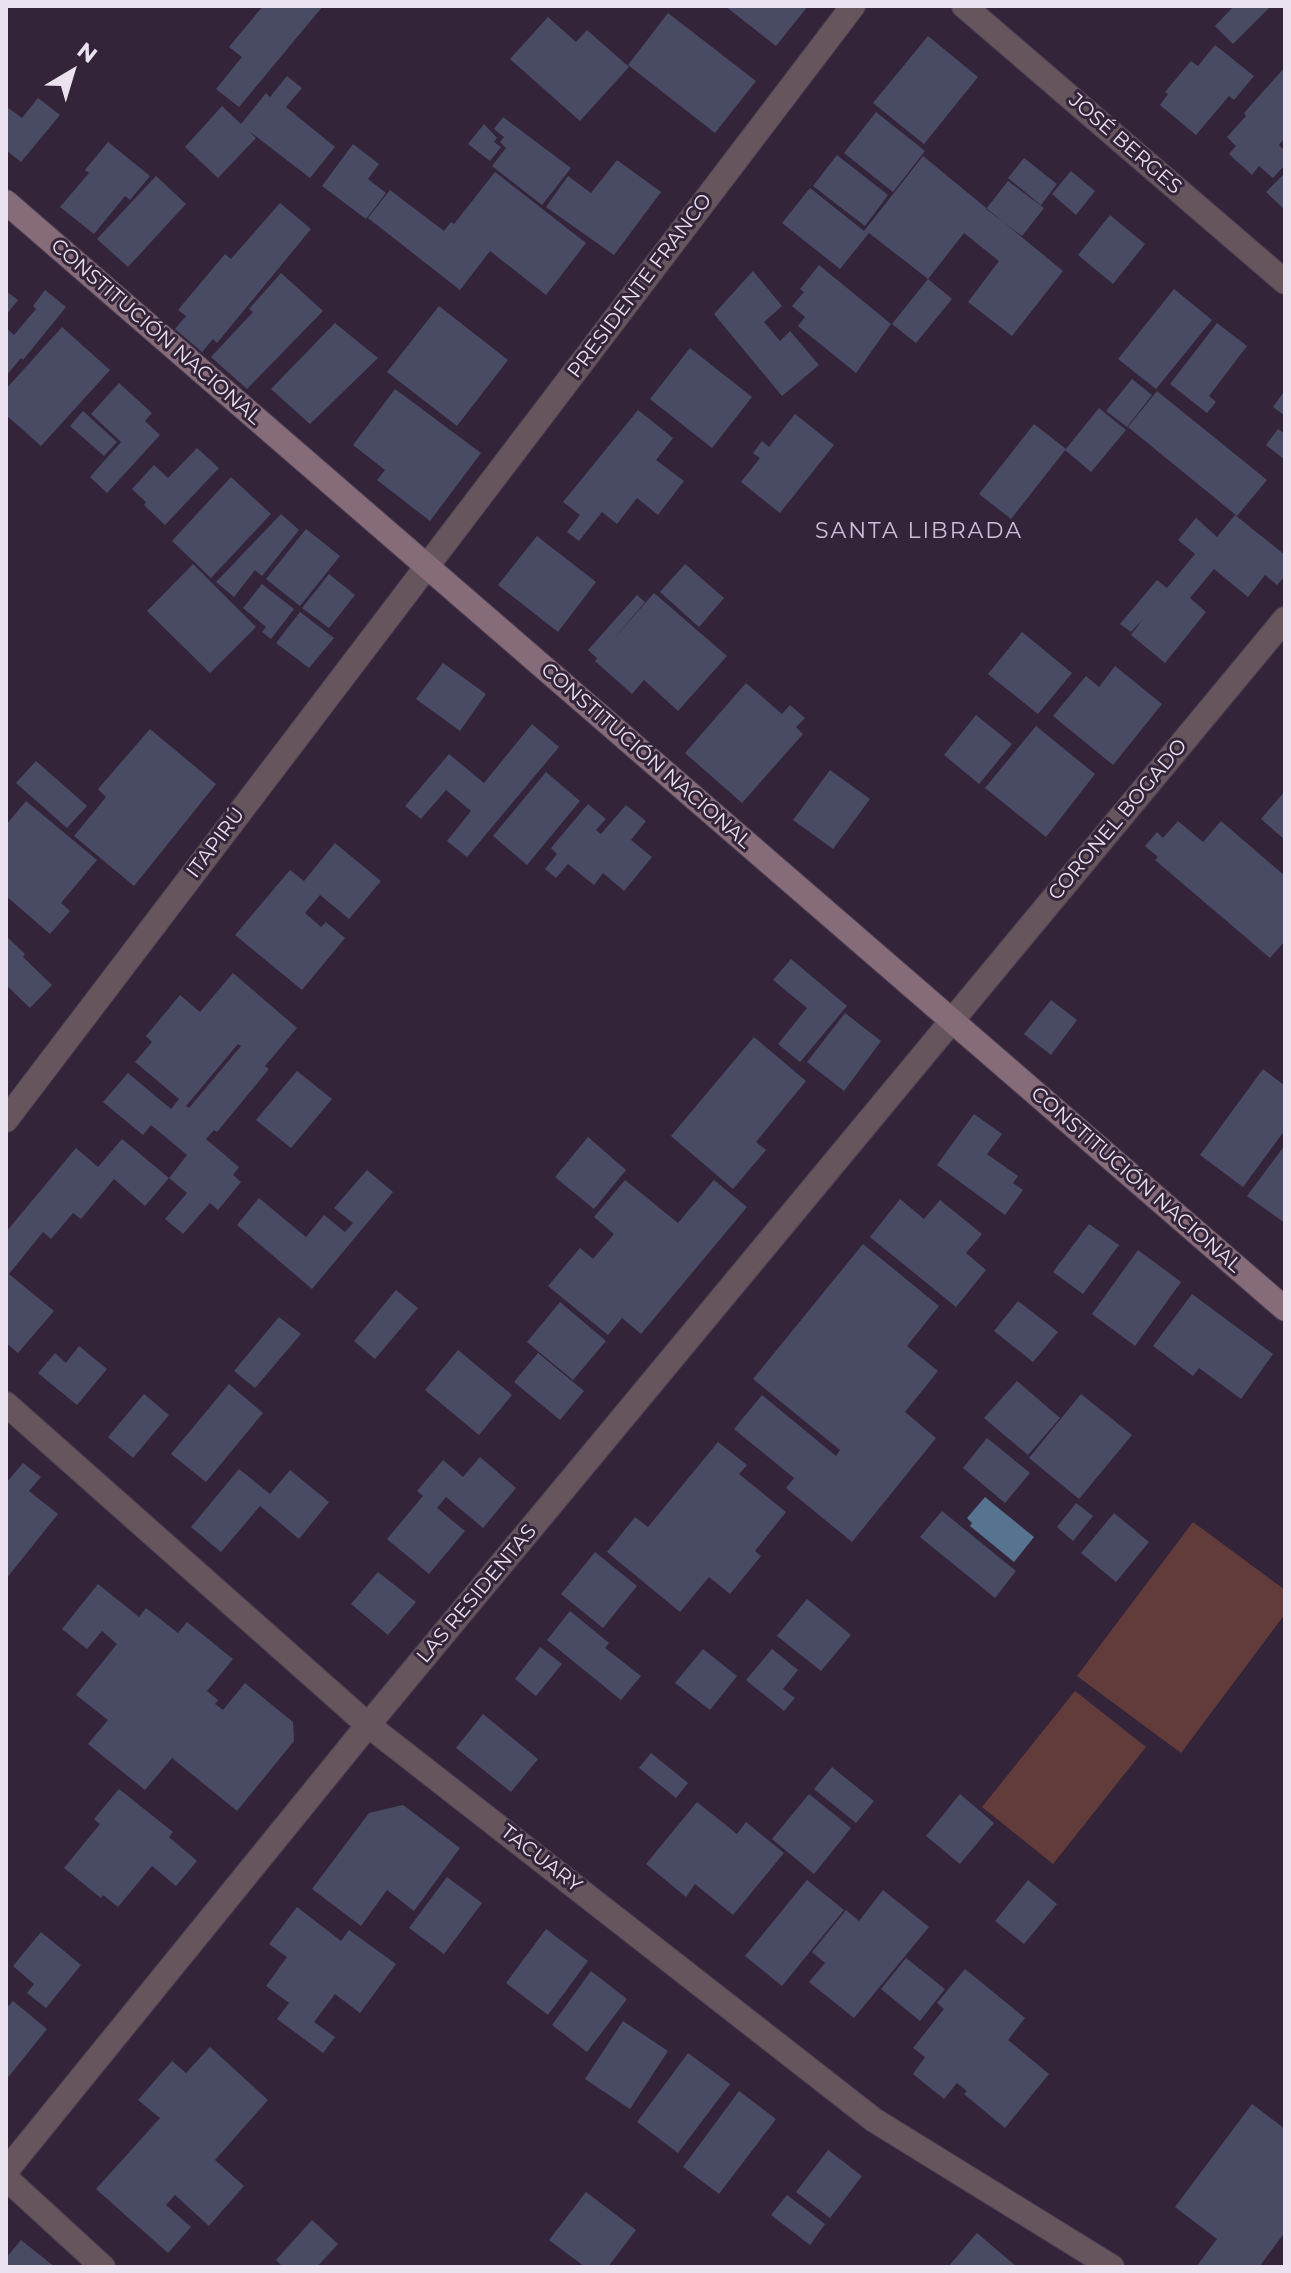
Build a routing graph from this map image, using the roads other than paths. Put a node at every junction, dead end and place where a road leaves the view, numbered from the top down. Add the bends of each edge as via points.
1 (853, 6) edge
2 (964, 6) edge
3 (6, 202) edge
4 (1285, 282) edge
5 (427, 566) junction
6 (1285, 619) edge
7 (952, 1021) junction
8 (6, 1120) edge
9 (1285, 1309) edge
10 (6, 1404) edge
11 (368, 1725) junction
12 (6, 2171) edge
13 (6, 2178) edge
14 (103, 2267) edge
15 (1112, 2267) edge

1 - 5 street, PRESIDENTE FRANCO
2 - 4 street, JOSÉ BERGES
3 - 5 street, CONSTITUCIÓN NACIONAL
5 - 7 street, CONSTITUCIÓN NACIONAL
5 - 8 street, ITAPIRÚ
6 - 7 street, CORONEL BOGADO
7 - 9 street, CONSTITUCIÓN NACIONAL
7 - 11 street, LAS RESIDENTAS
10 - 11 street, TACUARY
11 - 12 street, LAS RESIDENTAS
11 - 15 street, TACUARY via 874,2120
13 - 14 street

